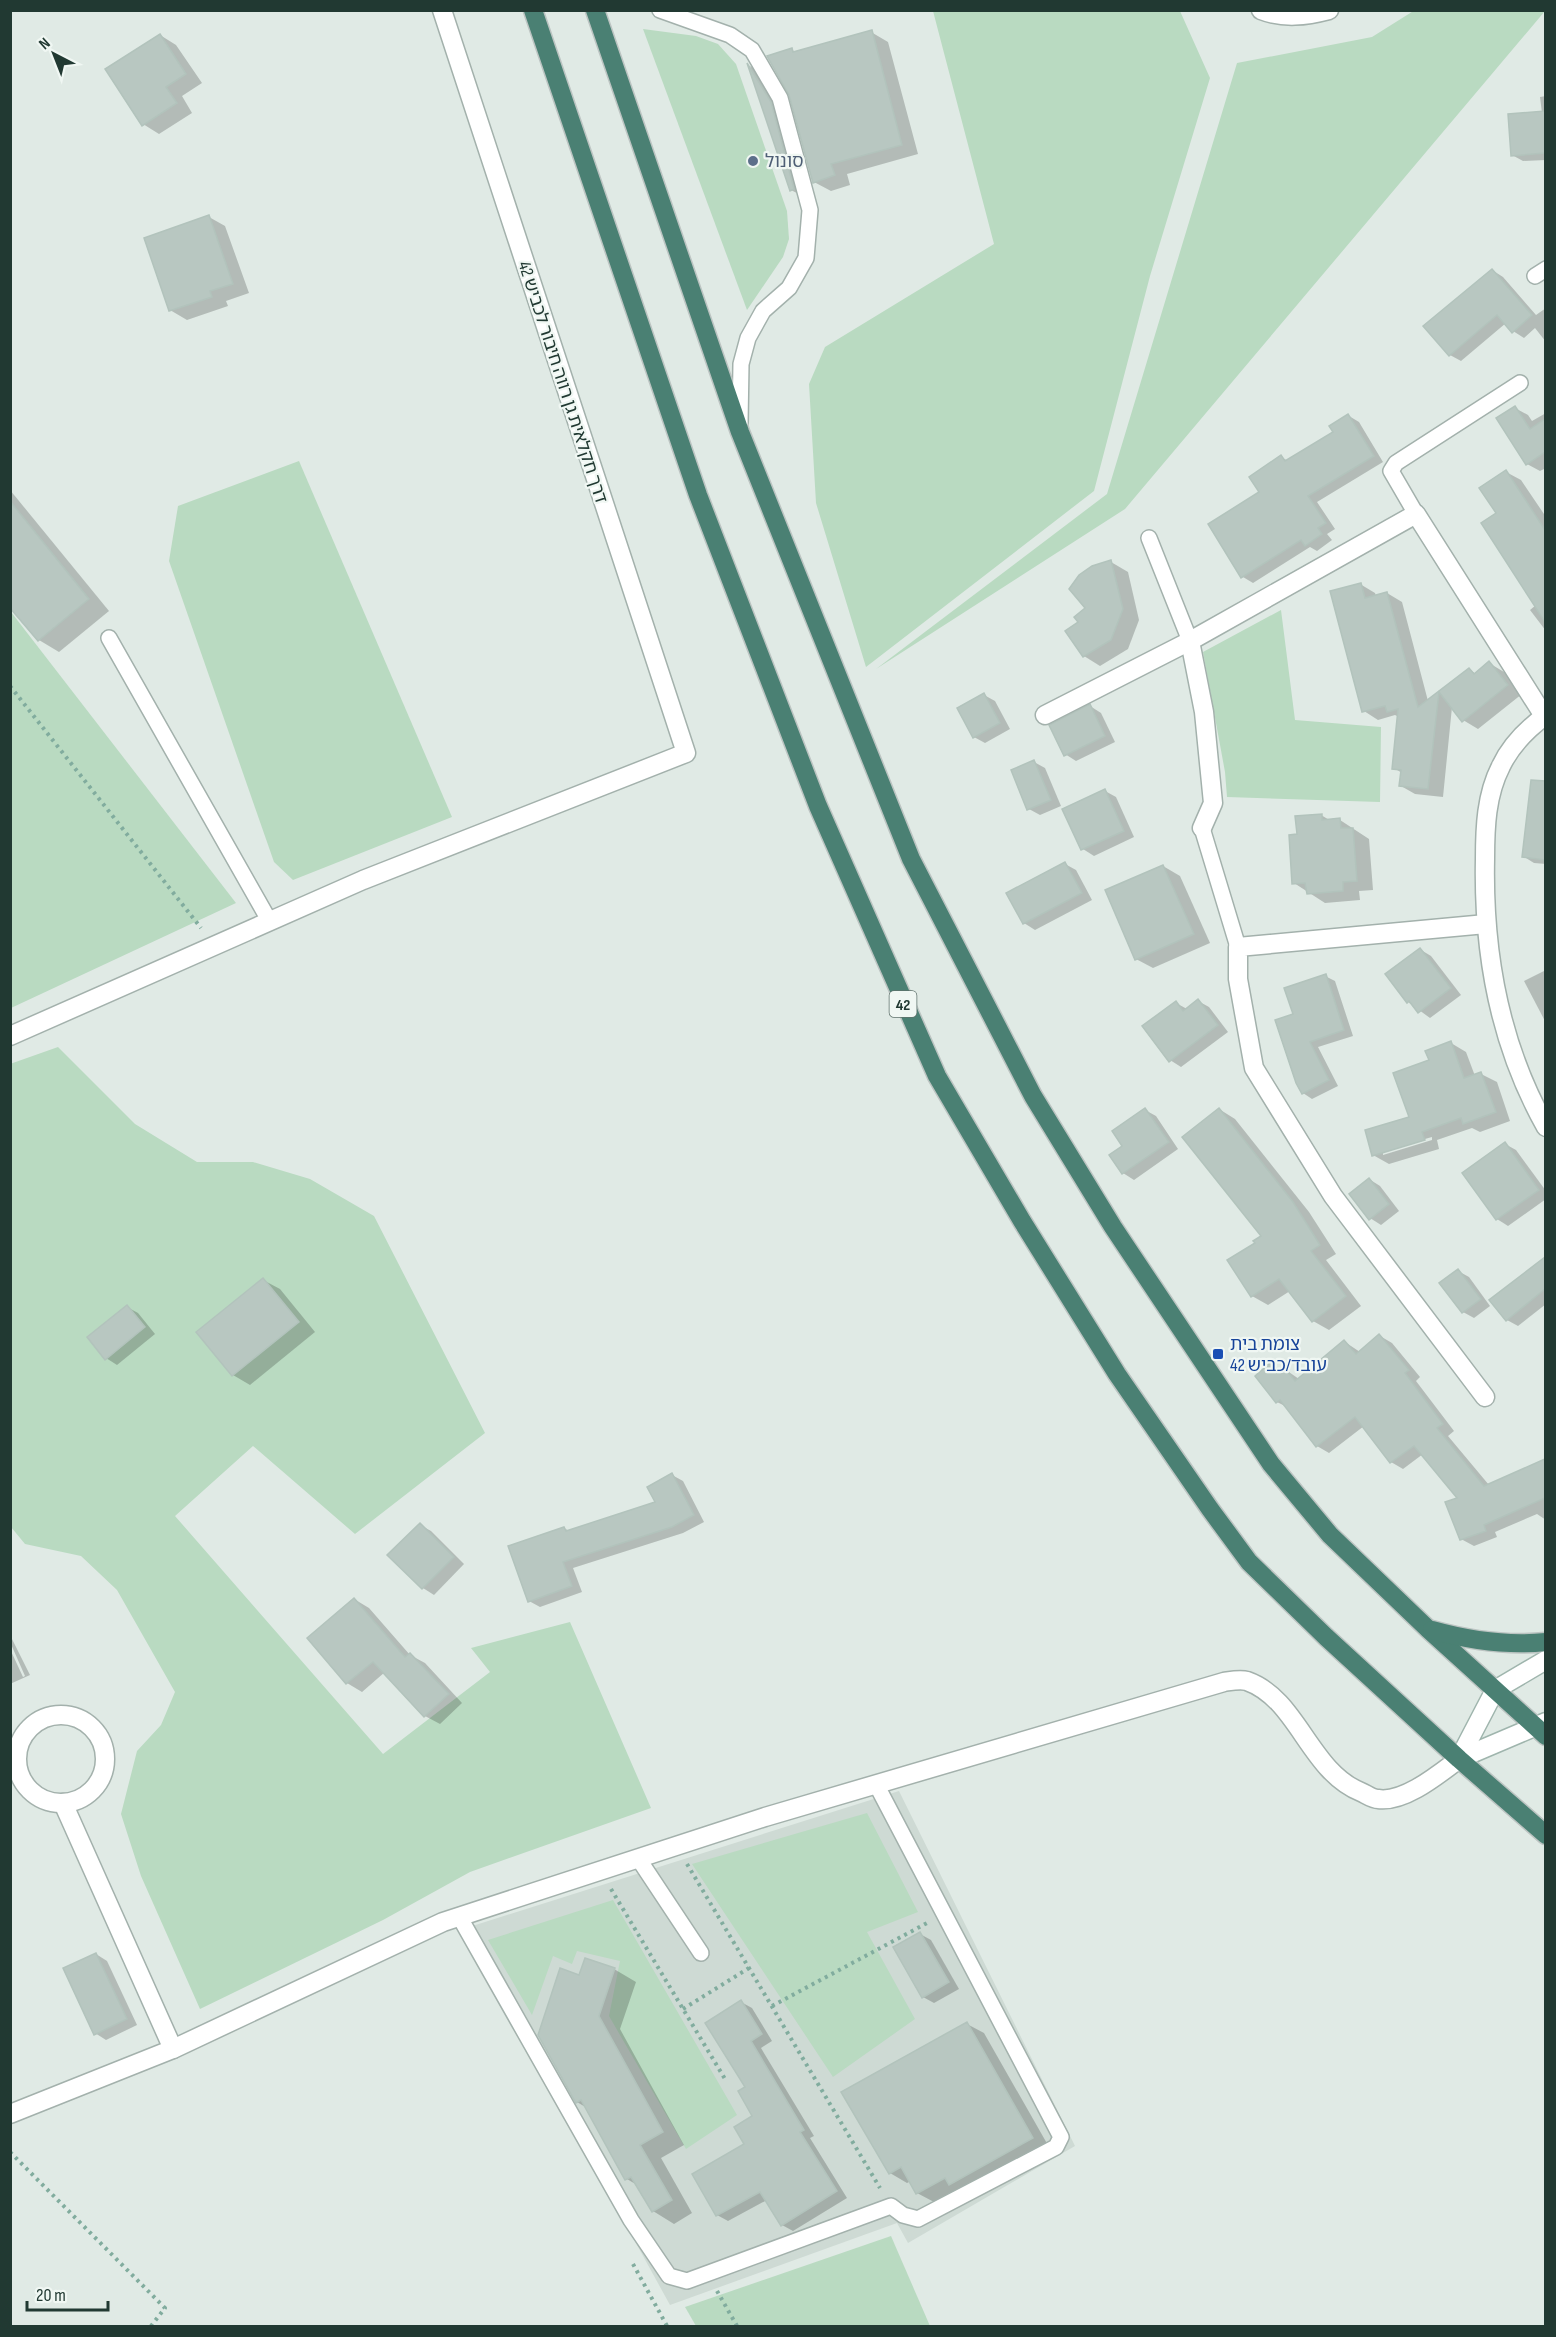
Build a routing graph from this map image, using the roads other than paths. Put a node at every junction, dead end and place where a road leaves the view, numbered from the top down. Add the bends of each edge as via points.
1 (442, 10) edge
2 (533, 10) edge
3 (595, 10) edge
4 (660, 10) edge
5 (1261, 10) edge
6 (1329, 10) edge
7 (1520, 383) dead end
8 (740, 432) junction
9 (1416, 514) junction
10 (1149, 538) dead end
11 (109, 638) dead end
12 (1190, 641) junction
13 (1045, 715) dead end
14 (1544, 716) edge
15 (1202, 828) joint
16 (270, 922) junction
17 (1486, 924) junction
18 (1238, 947) junction
19 (10, 1036) edge
20 (1545, 1127) edge
21 (1485, 1397) dead end
22 (1428, 1629) junction
23 (1545, 1642) edge
24 (1545, 1660) edge
25 (1495, 1690) junction
26 (1542, 1729) edge
27 (1459, 1760) junction
28 (876, 1784) junction
29 (63, 1803) junction
30 (1545, 1835) edge
31 (638, 1858) junction
32 (459, 1916) junction
33 (701, 1953) dead end
34 (173, 2049) junction
35 (10, 2114) edge

1 - 16 street, דרך חקלאית גן רווה חיבור לכביש 42 via 686,753 374,876
2 - 27 highway, 42 via 698,495 818,806 937,1076 1118,1374 1243,1553 1326,1637
3 - 8 highway
4 - 8 lane via 730,35 752,50 780,98 810,210 806,258 789,288 763,311 748,338 741,363
5 - 6 street via 1299,17
7 - 9 lane via 1396,463 1391,471
8 - 22 highway via 910,860 1033,1096 1113,1227 1271,1464 1330,1535
9 - 12 street
9 - 14 street
10 - 12 lane
11 - 16 lane
12 - 13 street
12 - 15 street via 1204,712 1213,803
14 - 17 street via 1510,750 1491,791 1485,854
15 - 18 lane
16 - 19 street
17 - 18 street
17 - 20 street via 1505,1032 1524,1085
18 - 21 street via 1238,979 1254,1068 1333,1196
22 - 23 highway via 1464,1639
22 - 25 highway
24 - 25 street
25 - 26 highway
25 - 27 street
26 - 27 street
27 - 28 street via 1426,1784 1402,1795 1378,1799 1353,1789 1329,1772 1268,1693 1245,1680 1224,1682
27 - 30 highway, 42
28 - 31 street
28 - 32 lane via 1061,2137 1056,2147 918,2219 891,2206 687,2281 669,2276 632,2220
29 - 29 street via 84,1797 95,1787 105,1761 104,1746 97,1733 73,1716 59,1715 32,1726 23,1737 17,1765 30,1791 42,1799
29 - 34 street
31 - 32 street
31 - 33 lane
32 - 34 street
34 - 35 street

